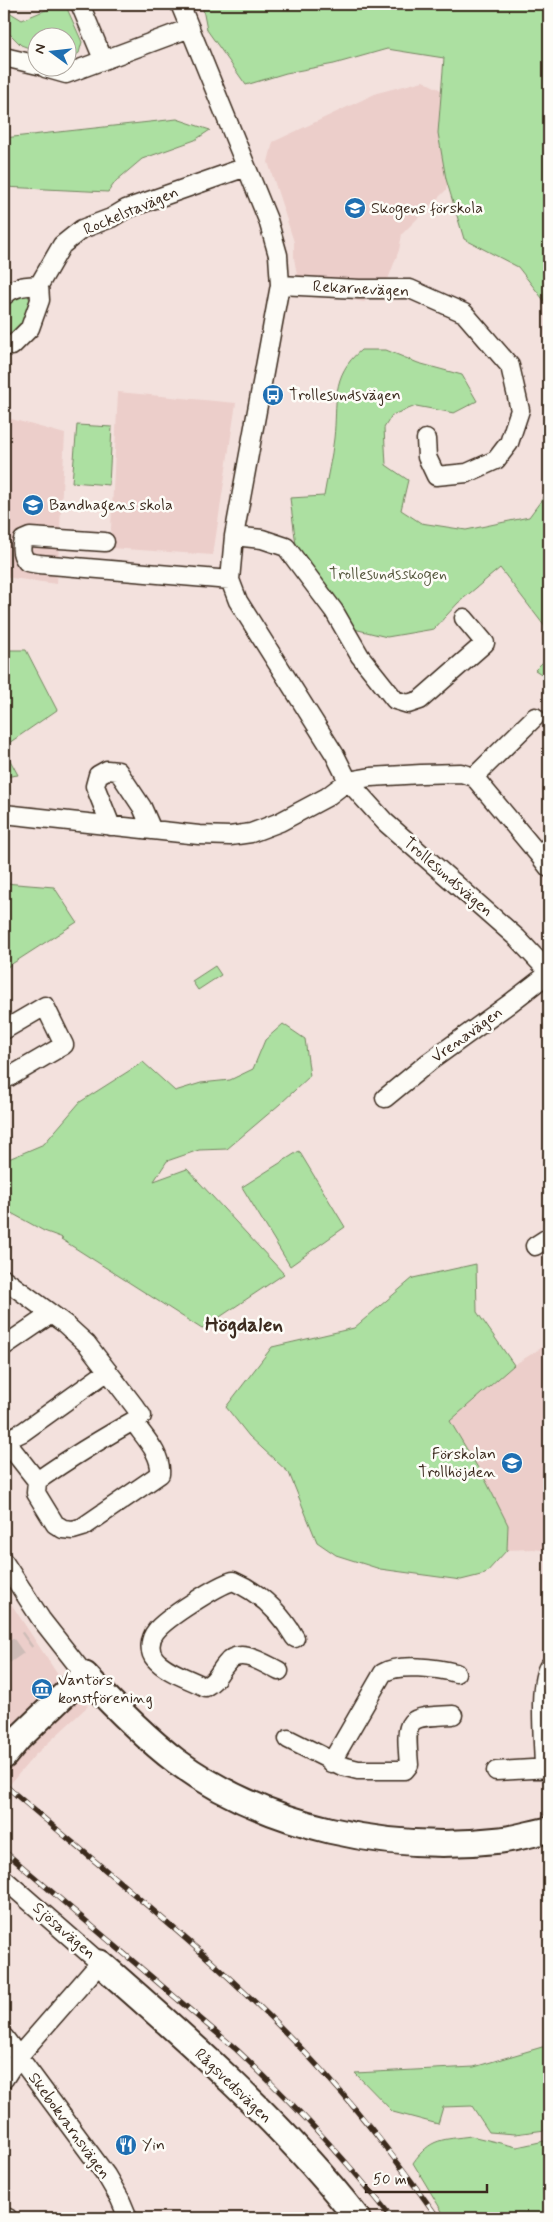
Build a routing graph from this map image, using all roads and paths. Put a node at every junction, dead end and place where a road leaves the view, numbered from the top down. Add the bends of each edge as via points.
1 (80, 4) edge
2 (180, 4) edge
3 (190, 28) junction
4 (4, 57) edge
5 (103, 59) junction
6 (28, 63) edge
7 (78, 69) edge
8 (246, 167) junction
9 (39, 285) junction
10 (280, 285) junction
11 (4, 296) edge
12 (4, 345) edge
13 (426, 439) dead end
14 (234, 536) junction
15 (105, 542) dead end
16 (230, 580) junction
17 (464, 618) dead end
18 (535, 717) dead end
19 (474, 777) junction
20 (348, 781) junction
21 (4, 814) edge
22 (111, 826) junction
23 (152, 830) junction
24 (546, 856) edge
25 (549, 972) edge
26 (4, 1030) edge
27 (4, 1080) edge
28 (385, 1098) dead end
29 (4, 1279) edge
30 (51, 1314) junction
31 (4, 1346) edge
32 (108, 1370) junction
33 (133, 1421) junction
34 (5, 1441) edge
35 (37, 1481) junction
36 (4, 1562) edge
37 (295, 1638) dead end
38 (549, 1666) edge
39 (279, 1671) dead end
40 (456, 1673) dead end
41 (85, 1675) junction
42 (453, 1715) dead end
43 (288, 1740) dead end
44 (4, 1756) edge
45 (331, 1763) junction
46 (547, 1769) edge
47 (496, 1771) dead end
48 (549, 1830) edge
49 (4, 1879) edge
50 (100, 1963) junction
51 (4, 2037) edge
52 (18, 2057) junction
53 (4, 2079) edge
54 (4, 2217) edge
55 (8, 2218) edge
56 (128, 2218) edge
57 (357, 2218) edge

1 - 5 street
2 - 3 street, Trollesundsvägen
3 - 5 street
3 - 8 street, Trollesundsvägen
4 - 6 street
5 - 7 street
8 - 9 street, Rockelstavägen via 126,209 82,229 62,245
8 - 10 street, Trollesundsvägen via 268,220 278,255
9 - 11 street via 23,286
9 - 12 street, Rockelstavägen via 40,300 30,328 12,346
10 - 13 street, Rekarnevägen via 410,289 464,314 510,366 520,410 509,444 496,460 467,473 436,476 427,457
10 - 14 street, Trollesundsvägen
14 - 16 street, Trollesundsvägen
14 - 17 street via 262,539 286,547 334,611 360,656 395,700 408,704 420,700 485,643
15 - 16 street via 30,537 23,540 22,556 27,562 39,564
16 - 20 street, Trollesundsvägen via 238,601
18 - 19 street
19 - 20 street via 461,773 421,774
19 - 24 street
20 - 23 street via 296,814 251,833 230,836
20 - 25 street, Trollesundsvägen via 385,822 518,938
21 - 22 street
22 - 23 street
22 - 23 street via 95,786 98,775 107,770 118,771 142,807
25 - 28 street, Vrenavägen
26 - 27 street via 46,1006 64,1045
29 - 30 street
30 - 31 street
30 - 32 street via 87,1344
32 - 33 street via 142,1416
32 - 34 street via 23,1432
33 - 35 street
33 - 35 street via 154,1450 161,1465 160,1474 83,1527 63,1529 55,1524 36,1493
34 - 35 street
36 - 41 street via 41,1619
37 - 39 street via 276,1610 233,1581 192,1604 157,1629 152,1638 150,1647 154,1658 166,1668 205,1687 235,1656 243,1655
38 - 46 street via 544,1683
40 - 45 street via 407,1668 390,1668 382,1673
41 - 44 street
41 - 48 street via 133,1724 176,1760 211,1783 296,1821 380,1840 425,1843 502,1840
42 - 45 street via 419,1716 410,1722 407,1732 409,1765 405,1770 358,1770
43 - 45 street
46 - 47 street
49 - 50 street, Sjösavägen
50 - 52 street
50 - 57 street, Rågsvedsvägen via 154,2010 268,2120
51 - 52 street, Skebokvarnsvägen
52 - 53 street
52 - 56 street, Skebokvarnsvägen via 106,2175
54 - 55 street

